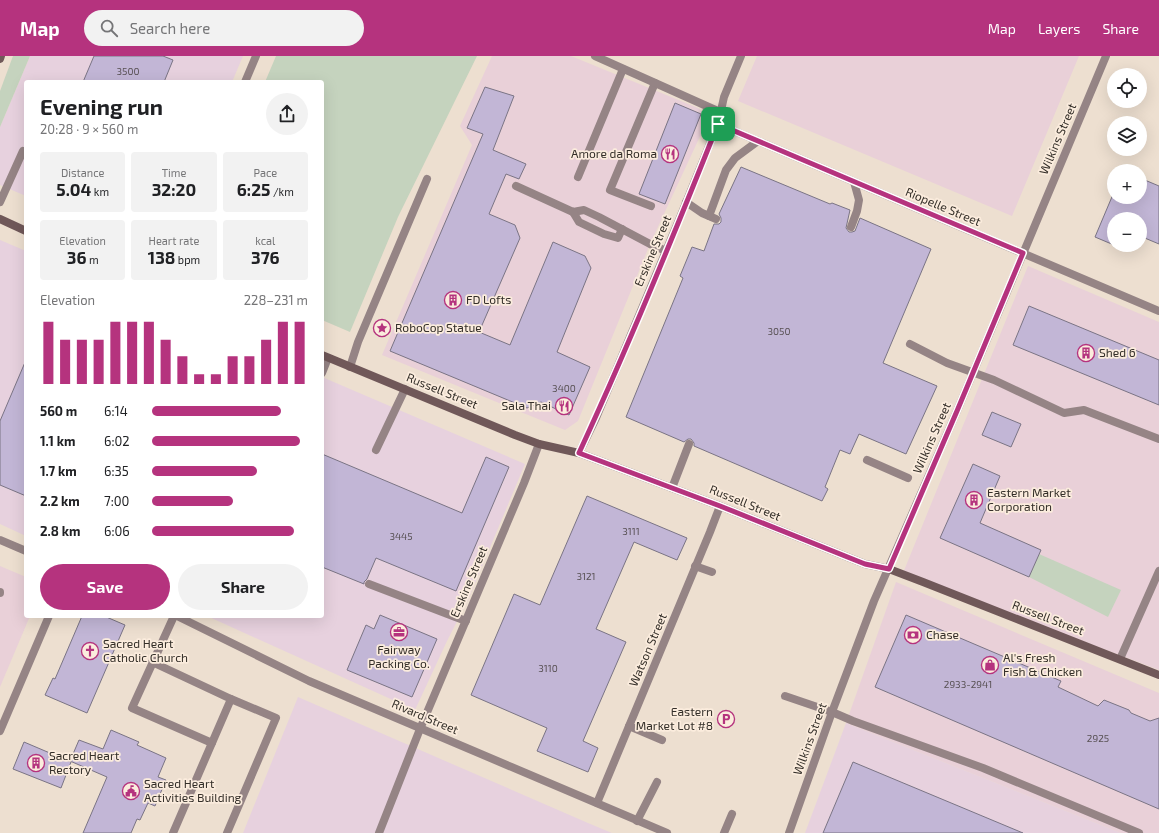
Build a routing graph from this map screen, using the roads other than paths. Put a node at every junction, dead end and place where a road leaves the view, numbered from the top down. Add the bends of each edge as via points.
1 (1, 56) edge
2 (256, 56) edge
3 (595, 56) edge
4 (741, 56) edge
5 (1106, 56) edge
6 (0, 59) edge
7 (623, 69) junction
8 (246, 80) edge
9 (655, 83) junction
10 (720, 112) junction
11 (718, 124) junction
12 (758, 141) junction
13 (23, 151) dead end
14 (578, 177) dead end
15 (427, 179) dead end
16 (854, 182) junction
17 (516, 186) dead end
18 (0, 202) edge
19 (686, 202) junction
20 (651, 206) dead end
21 (574, 212) junction
22 (0, 219) edge
23 (851, 227) dead end
24 (622, 229) junction
25 (24, 230) edge
26 (666, 251) junction
27 (1023, 253) junction
28 (1159, 311) edge
29 (910, 344) dead end
30 (325, 356) edge
31 (350, 367) junction
32 (973, 372) junction
33 (405, 389) junction
34 (1159, 439) edge
35 (539, 444) junction
36 (689, 444) dead end
37 (376, 450) dead end
38 (579, 453) junction
39 (867, 460) dead end
40 (908, 478) dead end
41 (672, 488) junction
42 (720, 506) junction
43 (0, 540) edge
44 (24, 550) edge
45 (696, 566) junction
46 (889, 569) junction
47 (712, 572) dead end
48 (1159, 572) edge
49 (369, 584) dead end
50 (47, 618) edge
51 (174, 618) edge
52 (179, 618) edge
53 (466, 621) junction
54 (1120, 659) junction
55 (152, 662) junction
56 (1159, 675) edge
57 (785, 696) dead end
58 (231, 699) junction
59 (832, 712) junction
60 (629, 726) junction
61 (420, 729) junction
62 (0, 731) edge
63 (662, 740) dead end
64 (212, 743) junction
65 (656, 782) dead end
66 (597, 803) junction
67 (732, 814) dead end
68 (637, 820) junction
69 (173, 833) edge
70 (227, 833) edge
71 (380, 833) edge
72 (667, 833) edge
73 (724, 833) edge
74 (789, 833) edge
75 (1140, 833) edge

1 - 6 street
2 - 8 street
3 - 7 street
4 - 10 street, Erskine Street
5 - 27 street, Wilkins Street
7 - 9 street
7 - 14 street
9 - 10 street
9 - 20 street via 610,190
10 - 11 street, Erskine Street
11 - 12 street, Riopelle Street
11 - 19 street, Erskine Street
12 - 16 street, Riopelle Street
12 - 19 street via 735,158 726,170 713,218
13 - 18 street
15 - 31 street via 358,342
16 - 23 street via 859,200
16 - 27 street, Riopelle Street
17 - 21 street
19 - 26 street, Erskine Street
21 - 24 street via 584,210
21 - 24 street via 579,222 604,234 618,238
22 - 25 street
24 - 26 street
26 - 38 street, Erskine Street
27 - 28 street, Riopelle Street
27 - 32 street, Wilkins Street
29 - 32 street via 947,363
30 - 31 street, Russell Street
31 - 33 street, Russell Street
32 - 34 street via 1064,413 1084,410
32 - 46 street, Wilkins Street
33 - 35 street, Russell Street
33 - 37 street
35 - 38 street, Russell Street
35 - 53 street, Erskine Street
36 - 41 street
38 - 41 street, Russell Street
39 - 40 street
41 - 42 street, Russell Street
42 - 45 street, Watson Street
42 - 46 street, Russell Street via 865,564
43 - 44 street
45 - 47 street
45 - 60 street, Watson Street
46 - 54 street, Russell Street
46 - 59 street, Wilkins Street via 874,601
48 - 54 street
49 - 53 street
50 - 62 street
51 - 55 street
52 - 61 street, Rivard Street via 309,681
53 - 61 street, Erskine Street
54 - 56 street, Russell Street
55 - 58 street
55 - 64 street via 132,708
57 - 59 street
58 - 64 street
58 - 70 street via 276,718
59 - 74 street, Wilkins Street
59 - 75 street via 984,768
60 - 63 street
60 - 66 street, Watson Street
61 - 66 street, Rivard Street
61 - 71 street, Erskine Street
64 - 69 street
65 - 68 street
66 - 68 street, Rivard Street
67 - 73 street
68 - 72 street, Rivard Street

